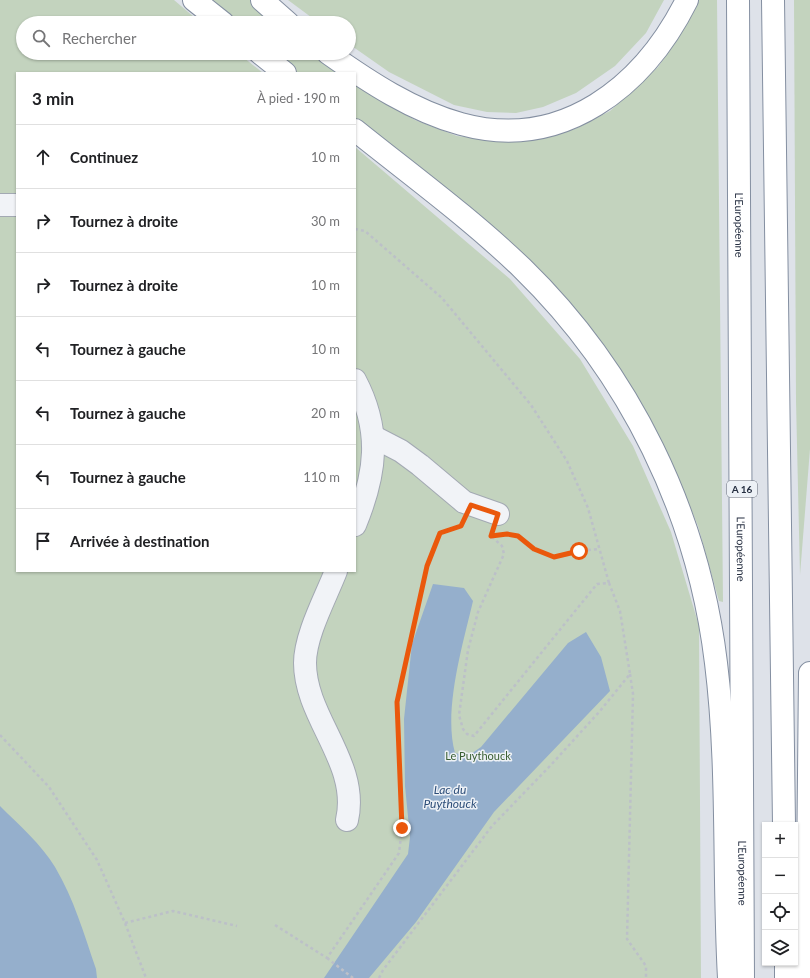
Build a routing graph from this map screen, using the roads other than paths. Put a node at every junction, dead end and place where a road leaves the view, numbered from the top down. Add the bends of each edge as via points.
1 (194, 0) edge
2 (262, 0) edge
3 (687, 0) edge
4 (738, 0) edge
5 (773, 0) edge
6 (214, 16) edge
7 (280, 16) edge
8 (269, 60) edge
9 (339, 60) edge
10 (284, 72) edge
11 (356, 131) edge
12 (0, 205) edge
13 (16, 205) edge
14 (356, 382) edge
15 (374, 437) junction
16 (356, 522) edge
17 (500, 524) road end
18 (336, 572) edge
19 (810, 674) edge
20 (347, 820) dead end
21 (784, 822) edge
22 (786, 966) edge
23 (729, 978) edge
24 (743, 978) edge
25 (786, 978) edge
26 (807, 978) edge

1 - 6 highway
2 - 7 highway
3 - 9 highway via 662,43 644,66 616,93 584,113 530,129 489,129 462,125 439,117 388,92
4 - 24 highway, L'Européenne / A 16
5 - 21 highway
8 - 10 highway
11 - 23 highway via 497,245 572,322 611,375 647,436 669,483 698,568 716,665 724,784
12 - 13 street
14 - 15 street via 369,414
15 - 16 street via 371,478
15 - 17 street via 405,455 460,498
18 - 20 street via 311,635 305,662 311,692 346,780 349,796
19 - 26 highway
22 - 25 highway

